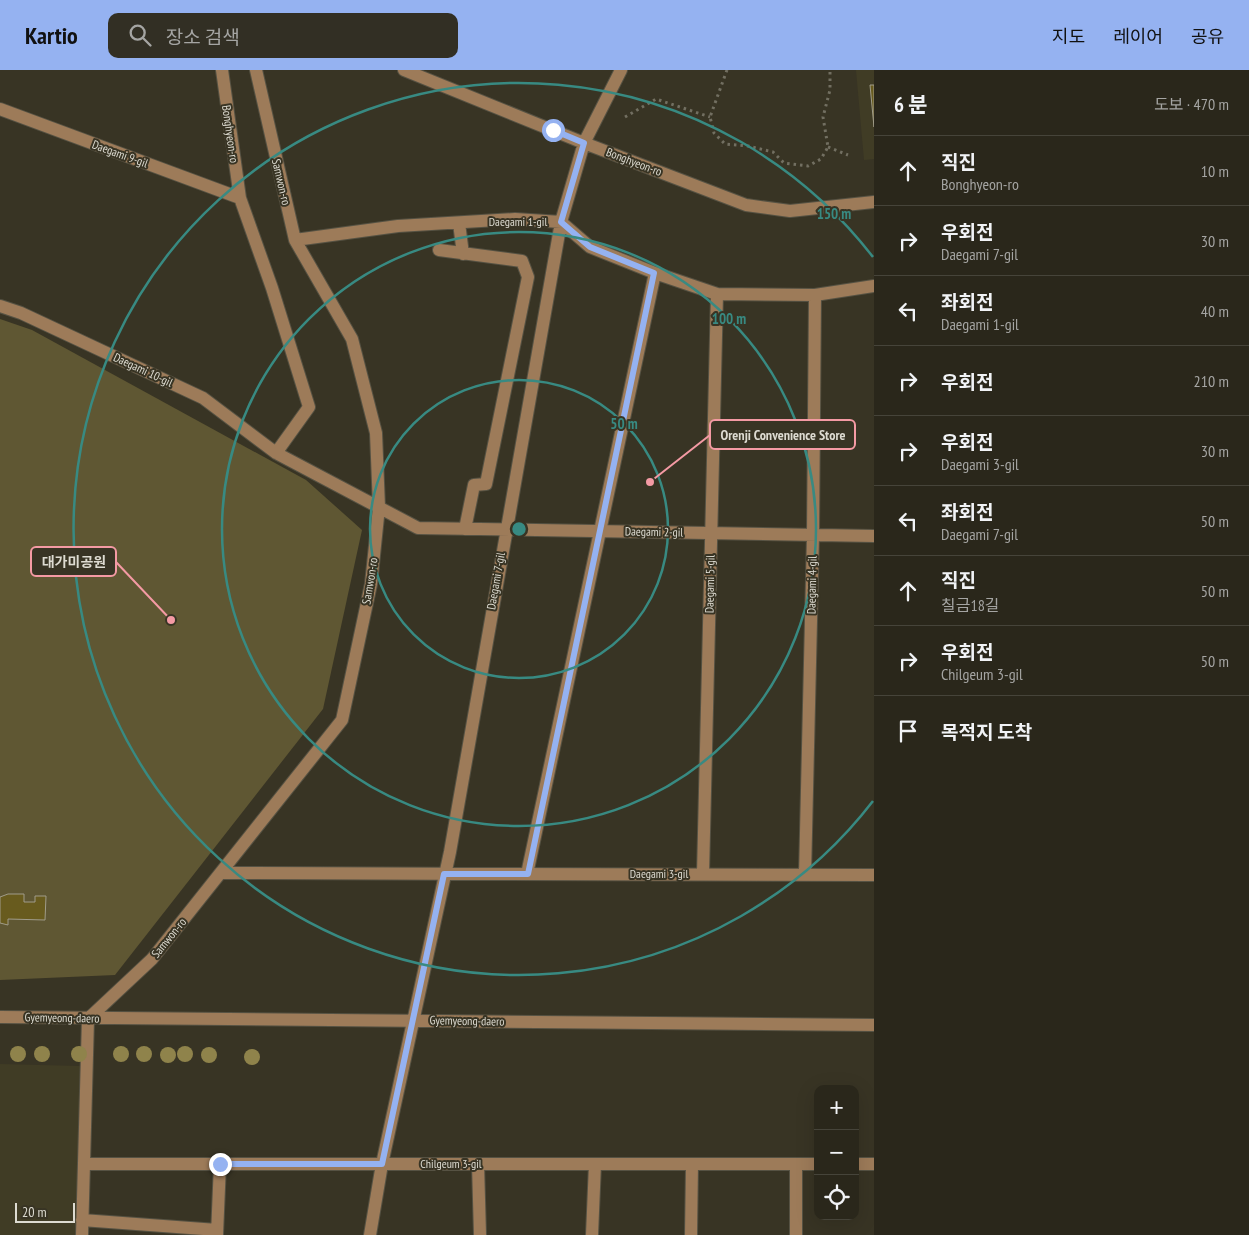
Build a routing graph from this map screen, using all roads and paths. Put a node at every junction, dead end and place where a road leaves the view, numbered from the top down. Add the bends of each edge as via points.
1 (222, 70) edge
2 (256, 70) edge
3 (404, 70) edge
4 (621, 70) edge
5 (727, 70) edge
6 (830, 70) edge
7 (0, 109) edge
8 (625, 117) dead end
9 (710, 117) junction
10 (584, 143) junction
11 (828, 147) junction
12 (848, 155) dead end
13 (240, 198) junction
14 (874, 202) edge
15 (561, 222) junction
16 (460, 223) junction
17 (295, 240) junction
18 (439, 250) dead end
19 (463, 254) junction
20 (654, 273) junction
21 (874, 286) edge
22 (717, 294) junction
23 (815, 294) junction
24 (0, 306) edge
25 (276, 452) junction
26 (379, 507) junction
27 (465, 529) junction
28 (505, 530) junction
29 (600, 531) junction
30 (711, 533) junction
31 (813, 535) junction
32 (874, 536) edge
33 (221, 873) junction
34 (444, 874) junction
35 (528, 874) junction
36 (703, 874) junction
37 (805, 875) junction
38 (874, 875) edge
39 (0, 1017) edge
40 (88, 1018) junction
41 (414, 1020) junction
42 (874, 1025) edge
43 (84, 1164) junction
44 (220, 1164) junction
45 (382, 1164) junction
46 (478, 1164) junction
47 (595, 1164) junction
48 (692, 1164) junction
49 (796, 1164) junction
50 (814, 1164) edge
51 (859, 1164) edge
52 (874, 1164) edge
53 (82, 1220) junction
54 (216, 1232) edge
55 (82, 1235) edge
56 (370, 1235) edge
57 (480, 1235) edge
58 (592, 1235) edge
59 (691, 1235) edge
60 (796, 1235) edge

1 - 13 street, Bonghyeon-ro
2 - 17 street, Samwon-ro
3 - 10 street, Bonghyeon-ro
4 - 10 street, Daegami 7-gil
5 - 9 path
6 - 11 path via 830,90 823,117
7 - 13 street, Daegami 9-gil
8 - 9 path via 656,99
9 - 11 path via 714,132 726,144 773,152 784,163 808,166 821,159
10 - 14 street, Bonghyeon-ro via 746,205 790,211
10 - 15 street, Daegami 7-gil
11 - 12 path
13 - 25 street via 309,407
15 - 16 street, Daegami 1-gil via 515,219
15 - 20 street, Daegami 1-gil via 590,247
15 - 28 street, Daegami 7-gil
16 - 17 street, Daegami 1-gil via 398,226
16 - 19 street
17 - 26 street, Samwon-ro via 352,339 376,433
18 - 19 street
19 - 27 street via 522,261 528,277 486,484 474,484
20 - 22 street, Daegami 1-gil
20 - 29 street
21 - 23 street, Daegami 1-gil
22 - 23 street, Daegami 1-gil
22 - 30 street, Daegami 5-gil
23 - 31 street, Daegami 4-gil
24 - 25 street, Daegami 10-gil via 203,398
25 - 26 street, Daegami 10-gil
26 - 27 street, Daegami 2-gil via 418,528
26 - 33 street, Samwon-ro via 371,584 342,720
27 - 28 street, Daegami 2-gil
28 - 29 street, Daegami 2-gil
28 - 34 street, Daegami 7-gil
29 - 30 street, Daegami 2-gil
29 - 35 street
30 - 31 street, Daegami 2-gil
30 - 36 street, Daegami 5-gil
31 - 32 street, Daegami 2-gil
31 - 37 street, Daegami 4-gil
33 - 34 street, Daegami 3-gil
33 - 40 street, Samwon-ro via 152,960
34 - 35 street, Daegami 3-gil
34 - 41 street, Daegami 7-gil
35 - 36 street, Daegami 3-gil
36 - 37 street, Daegami 3-gil
37 - 38 street, Daegami 3-gil
39 - 40 street, Gyemyeong-daero
40 - 41 street, Gyemyeong-daero
40 - 43 street
41 - 42 street, Gyemyeong-daero
41 - 45 street, Daegami 7-gil
43 - 44 street, Chilgeum 3-gil
43 - 53 street
44 - 45 street, Chilgeum 3-gil
44 - 54 street
45 - 46 street, Chilgeum 3-gil
45 - 56 street, Daegami 7-gil
46 - 47 street, Chilgeum 3-gil
46 - 57 street
47 - 48 street, Chilgeum 3-gil
47 - 58 street
48 - 49 street, Chilgeum 3-gil
48 - 59 street
49 - 50 street, Chilgeum 3-gil
49 - 60 street
51 - 52 street
53 - 54 street
53 - 55 street

